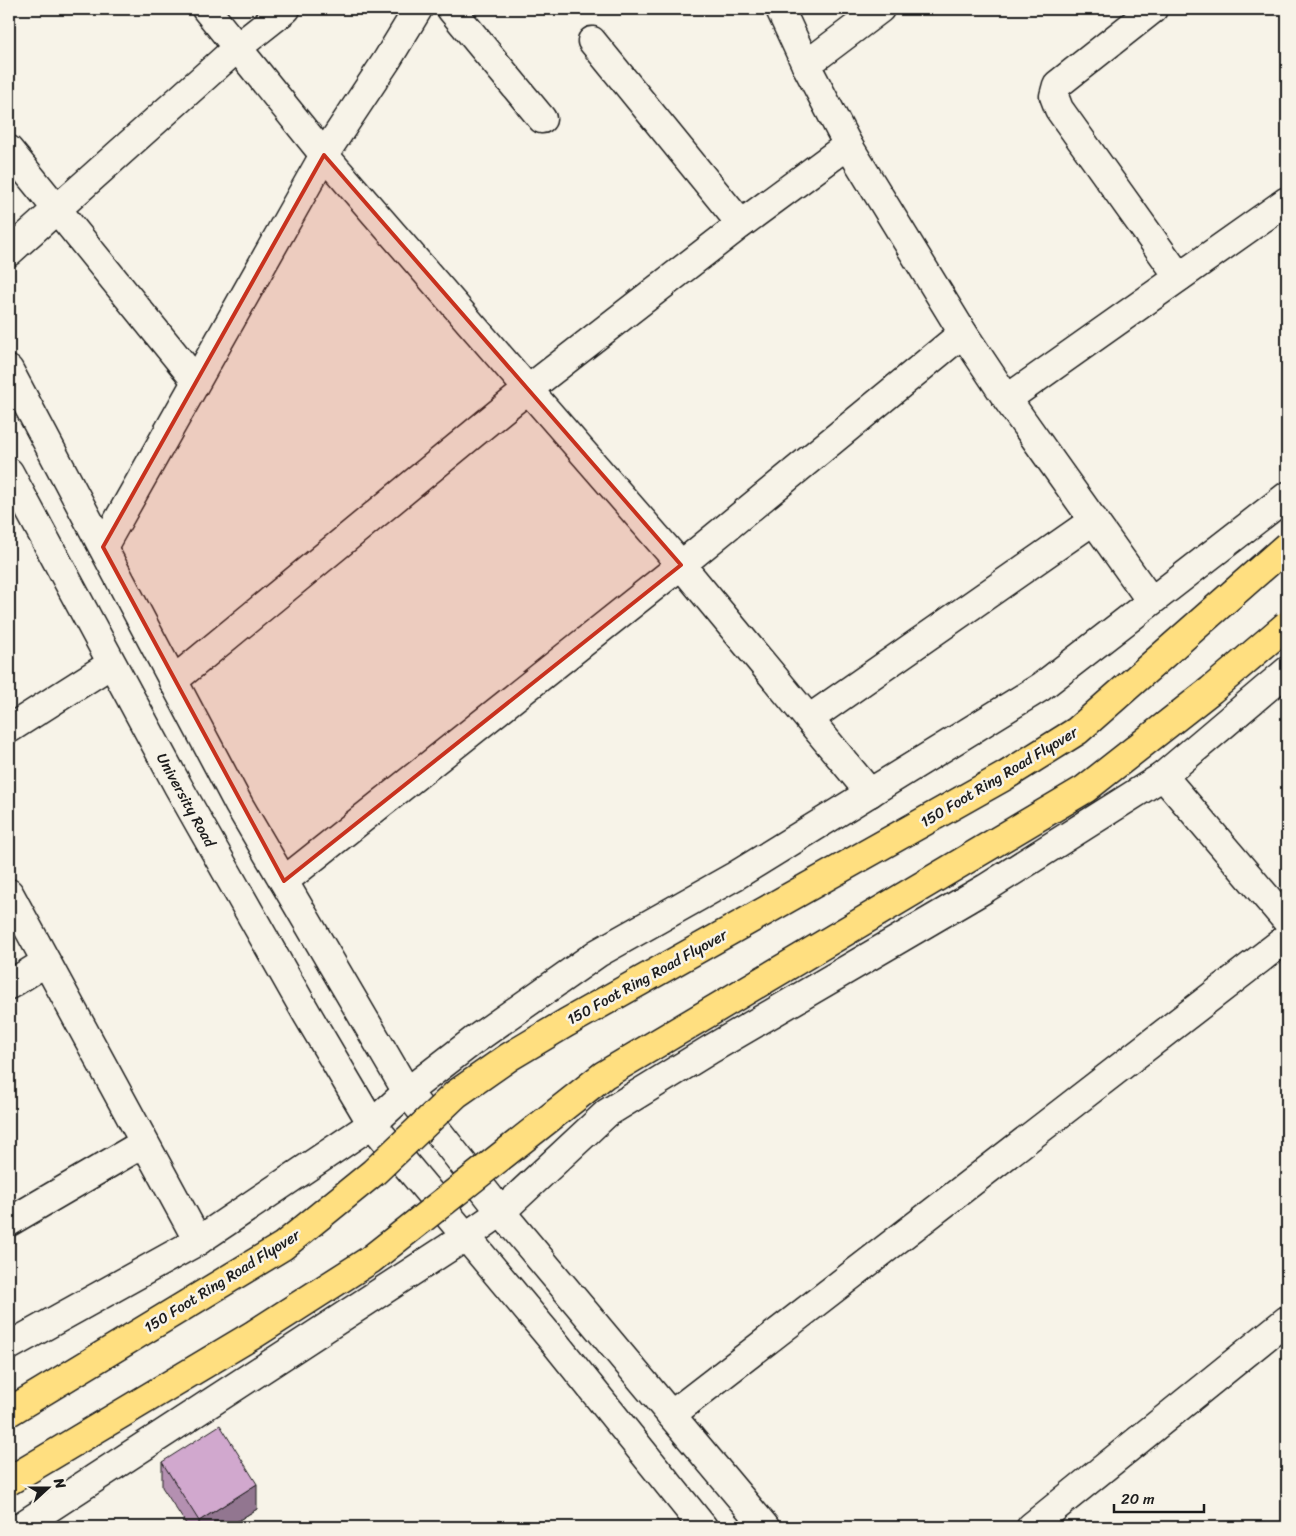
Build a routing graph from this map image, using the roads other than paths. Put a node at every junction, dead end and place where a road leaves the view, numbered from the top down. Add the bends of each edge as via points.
1 (206, 9) edge
2 (286, 9) edge
3 (418, 9) edge
4 (451, 9) edge
5 (780, 9) edge
6 (880, 9) edge
7 (1153, 9) edge
8 (592, 41) dead end
9 (238, 47) junction
10 (806, 65) junction
11 (542, 119) dead end
12 (848, 145) junction
13 (9, 150) edge
14 (324, 155) junction
15 (1287, 201) edge
16 (57, 210) junction
17 (741, 224) junction
18 (9, 252) edge
19 (1179, 277) junction
20 (963, 333) junction
21 (9, 370) edge
22 (196, 381) junction
23 (529, 389) junction
24 (1007, 399) junction
25 (9, 472) edge
26 (1287, 496) edge
27 (1094, 520) junction
28 (1287, 546) edge
29 (103, 547) junction
30 (681, 565) junction
31 (1151, 601) junction
32 (1287, 625) edge
33 (111, 664) junction
34 (1287, 672) edge
35 (173, 680) junction
36 (808, 718) junction
37 (9, 729) edge
38 (1163, 776) junction
39 (870, 792) junction
40 (284, 881) junction
41 (9, 893) edge
42 (1287, 920) edge
43 (1287, 938) edge
44 (46, 962) junction
45 (9, 985) edge
46 (407, 1092) junction
47 (372, 1124) junction
48 (144, 1143) junction
49 (501, 1212) junction
50 (9, 1222) edge
51 (465, 1237) junction
52 (198, 1241) junction
53 (1287, 1320) edge
54 (9, 1346) edge
55 (9, 1412) edge
56 (671, 1415) junction
57 (9, 1481) edge
58 (20, 1527) edge
59 (703, 1527) edge
60 (765, 1527) edge
61 (1031, 1527) edge

1 - 9 street
2 - 9 street
3 - 14 street
4 - 11 street
5 - 10 street
6 - 10 street
7 - 19 street via 1057,86 1054,96 1059,109
8 - 17 street
9 - 14 street
9 - 16 street
10 - 12 street
12 - 17 street
12 - 20 street
13 - 16 street
14 - 22 street
14 - 23 street
15 - 19 street
16 - 18 street
16 - 22 street
17 - 23 street
19 - 24 street
20 - 24 street
20 - 30 street
21 - 29 street
22 - 29 street
23 - 30 street
23 - 35 street
24 - 27 street
25 - 33 street, University Road
26 - 31 street
27 - 31 street
27 - 36 street
28 - 55 highway, 150 Foot Ring Road Flyover, bridge via 1077,731 1005,776 509,1057 456,1094 374,1172 283,1246
29 - 35 street
30 - 36 street
30 - 40 street
31 - 39 street via 1041,687
32 - 57 highway, bridge via 1211,690 1085,789 604,1075 370,1260 253,1335
33 - 37 street
33 - 47 street, University Road
34 - 38 street
35 - 40 street via 239,805
36 - 39 street
38 - 42 street
38 - 49 street via 986,888 606,1113
39 - 46 street via 735,876 598,954 473,1041
40 - 46 street
41 - 44 street
43 - 56 street
44 - 45 street
44 - 48 street
46 - 47 street
46 - 49 street
47 - 51 street, University Road
47 - 52 street
48 - 50 street
48 - 52 street
49 - 51 street
49 - 56 street
51 - 58 street
51 - 59 street, University Road
52 - 54 street
53 - 61 street
56 - 60 street

